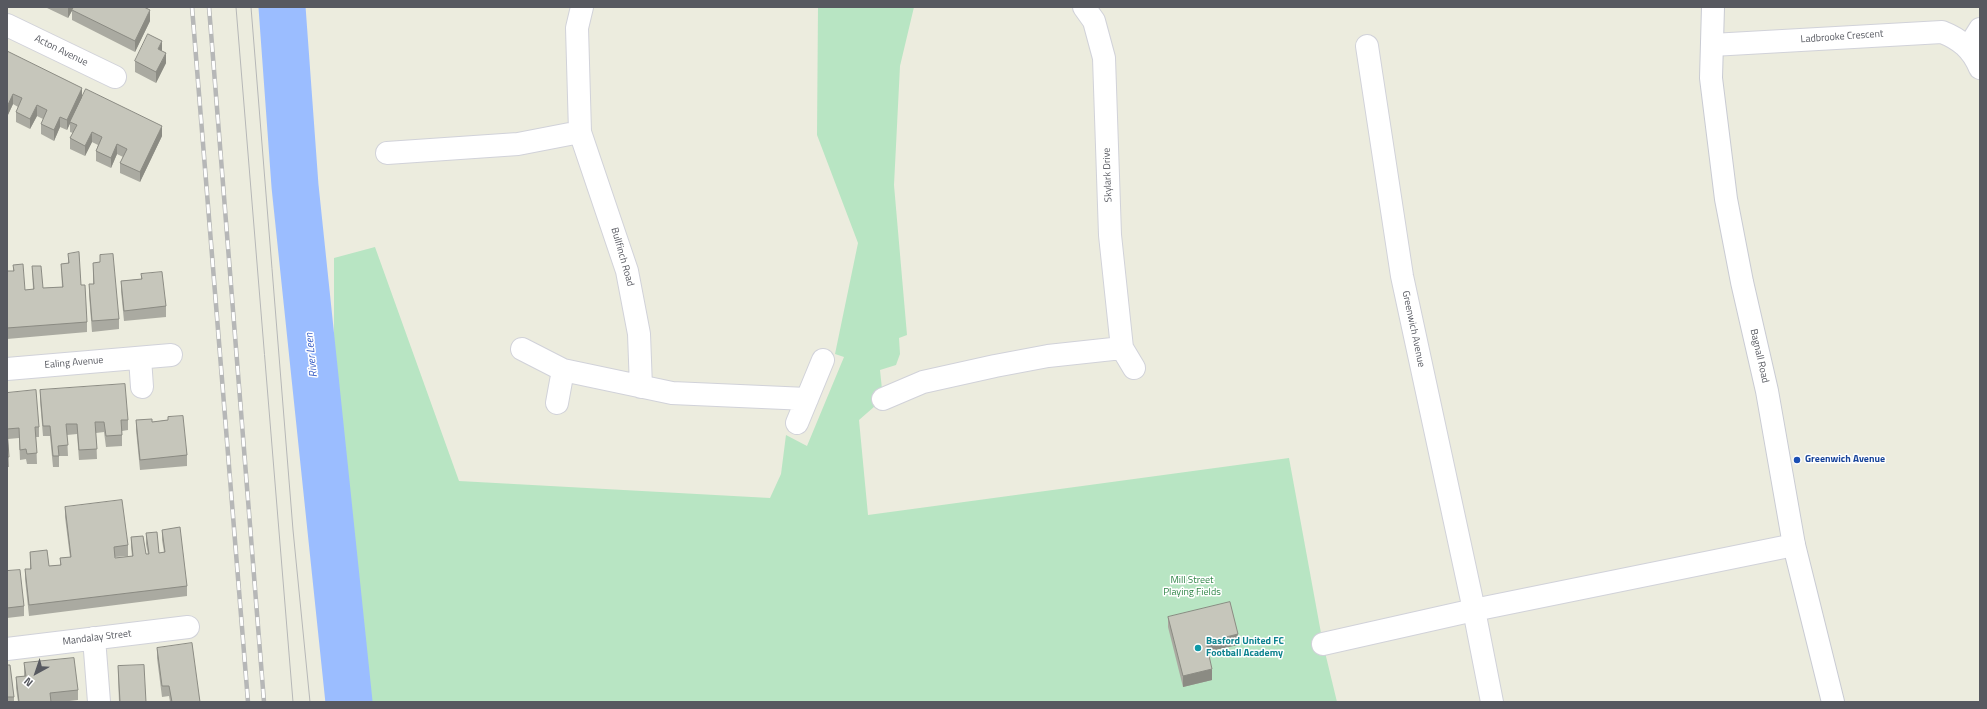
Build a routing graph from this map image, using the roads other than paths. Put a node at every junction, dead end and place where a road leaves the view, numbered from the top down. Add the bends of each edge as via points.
1 (582, 7) edge
2 (1084, 7) edge
3 (1713, 7) edge
4 (7, 25) edge
5 (1980, 29) edge
6 (1712, 45) junction
7 (1367, 46) dead end
8 (1968, 48) junction
9 (1980, 68) edge
10 (115, 77) dead end
11 (580, 132) junction
12 (387, 153) dead end
13 (1122, 348) junction
14 (522, 349) dead end
15 (171, 356) dead end
16 (140, 358) junction
17 (823, 360) dead end
18 (1134, 368) dead end
19 (7, 369) edge
20 (563, 370) junction
21 (641, 387) junction
22 (142, 388) dead end
23 (807, 399) junction
24 (883, 399) dead end
25 (557, 403) dead end
26 (797, 423) dead end
27 (1794, 545) junction
28 (1474, 610) junction
29 (188, 628) dead end
30 (94, 638) junction
31 (1323, 644) dead end
32 (7, 649) edge
33 (99, 702) edge
34 (1492, 702) edge
35 (1833, 702) edge

1 - 11 street, Bullfinch Road via 577,28
2 - 13 street, Skylark Drive via 1094,21 1104,58 1110,235
3 - 6 street, Bagnall Road
4 - 10 street, Acton Avenue
5 - 8 street
6 - 8 street, Ladbrooke Crescent via 1942,32 1956,38
6 - 27 street, Bagnall Road via 1711,78 1726,199 1742,282 1768,391
7 - 28 street, Greenwich Avenue via 1402,276
8 - 9 street, Ladbrooke Crescent
11 - 12 street via 518,144
11 - 21 street, Bullfinch Road via 627,271 639,334
13 - 18 street, Skylark Drive
13 - 24 street via 1048,356 995,366 923,382
14 - 20 street
15 - 16 street, Ealing Avenue
16 - 19 street, Ealing Avenue
16 - 22 street
17 - 23 street
20 - 21 street
20 - 25 street
21 - 23 street via 672,393
23 - 26 street
27 - 28 street
27 - 35 street, Bagnall Road
28 - 31 street
28 - 34 street, Greenwich Avenue
29 - 30 street, Mandalay Street
30 - 32 street, Mandalay Street
30 - 33 street

